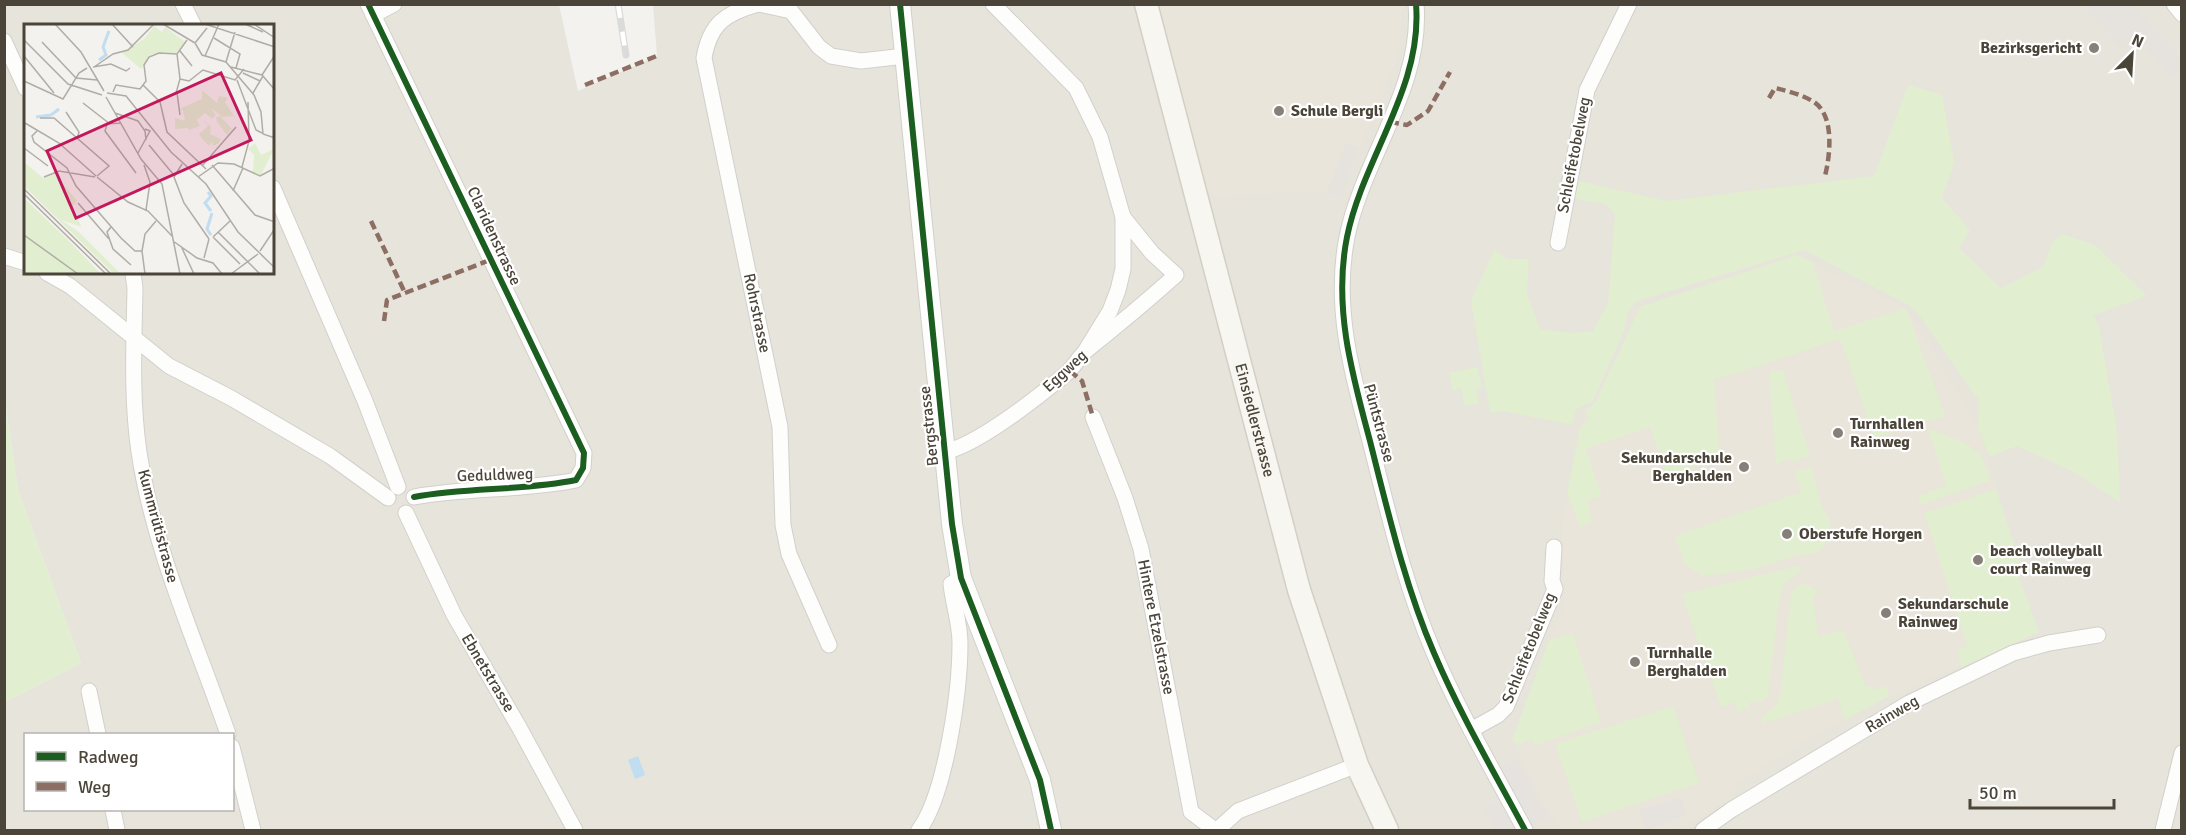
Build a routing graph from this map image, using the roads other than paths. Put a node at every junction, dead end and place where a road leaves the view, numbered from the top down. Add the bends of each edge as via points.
1 (183, 4) edge
2 (394, 4) edge
3 (759, 4) edge
4 (900, 4) edge
5 (993, 4) edge
6 (1146, 4) edge
7 (1416, 4) edge
8 (1629, 4) edge
9 (2174, 4) edge
10 (789, 8) edge
11 (370, 10) edge
12 (2181, 14) edge
13 (193, 24) edge
14 (4, 41) edge
15 (905, 56) junction
16 (24, 85) edge
17 (274, 190) edge
18 (1123, 217) junction
19 (1558, 243) dead end
20 (4, 256) edge
21 (24, 262) edge
22 (49, 274) edge
23 (133, 274) edge
24 (133, 337) junction
25 (1086, 350) junction
26 (1093, 417) dead end
27 (945, 452) junction
28 (576, 480) joint
29 (393, 492) junction
30 (414, 497) junction
31 (406, 513) junction
32 (1554, 547) dead end
33 (961, 578) junction
34 (2098, 635) dead end
35 (829, 645) dead end
36 (89, 691) dead end
37 (1471, 730) junction
38 (98, 733) edge
39 (227, 733) edge
40 (2181, 753) edge
41 (234, 755) edge
42 (1357, 765) junction
43 (113, 811) edge
44 (117, 831) edge
45 (253, 831) edge
46 (575, 831) edge
47 (919, 831) edge
48 (1051, 831) edge
49 (1216, 831) edge
50 (1387, 831) edge
51 (1525, 831) edge
52 (1703, 831) edge
53 (2163, 831) edge

1 - 13 street
2 - 11 street
3 - 10 street, Rohrstrasse
3 - 35 street, Rohrstrasse via 737,10 720,21 707,40 704,58 780,427 783,525 789,554
4 - 15 street, Bergstrasse
5 - 18 street via 1076,88 1100,137
6 - 42 main road, Einsiedlerstrasse via 1299,590
7 - 37 street, Püntstrasse via 1410,67 1347,235 1342,270 1343,323 1350,369 1411,590 1434,654
8 - 19 street, Schleifetobelweg via 1587,90
9 - 12 street
10 - 15 street, Rohrstrasse via 819,47 831,56 861,61
11 - 28 street, Claridenstrasse via 584,453 583,468
14 - 16 street
15 - 27 street, Bergstrasse
17 - 29 street via 365,401
18 - 25 street via 1123,269 1118,290
18 - 25 street, Eggweg via 1176,275
20 - 21 street
22 - 24 street via 70,286
23 - 24 street, Kummrütistrasse
24 - 29 street via 169,366
24 - 39 street, Kummrütistrasse via 133,402 148,504 179,603
25 - 27 street, Eggweg via 1070,371 1037,396 962,448
26 - 49 street, Hintere Etzelstrasse via 1141,549 1191,812
27 - 33 street, Bergstrasse
28 - 30 street, Geduldweg via 540,487 447,491
29 - 30 street via 408,489
29 - 31 street via 388,503 394,512
30 - 31 street via 413,507
31 - 46 street, Ebnetstrasse via 454,615
32 - 37 street, Schleifetobelweg via 1555,589 1506,707
33 - 47 street via 951,584 960,642 952,721 939,784
33 - 48 street, Bergstrasse via 1040,780
34 - 52 street, Rainweg via 2013,653 1909,703 1731,810
36 - 38 street
37 - 51 street, Püntstrasse
40 - 53 street
41 - 45 street
42 - 49 street via 1238,811
42 - 50 main road, Einsiedlerstrasse
43 - 44 street

